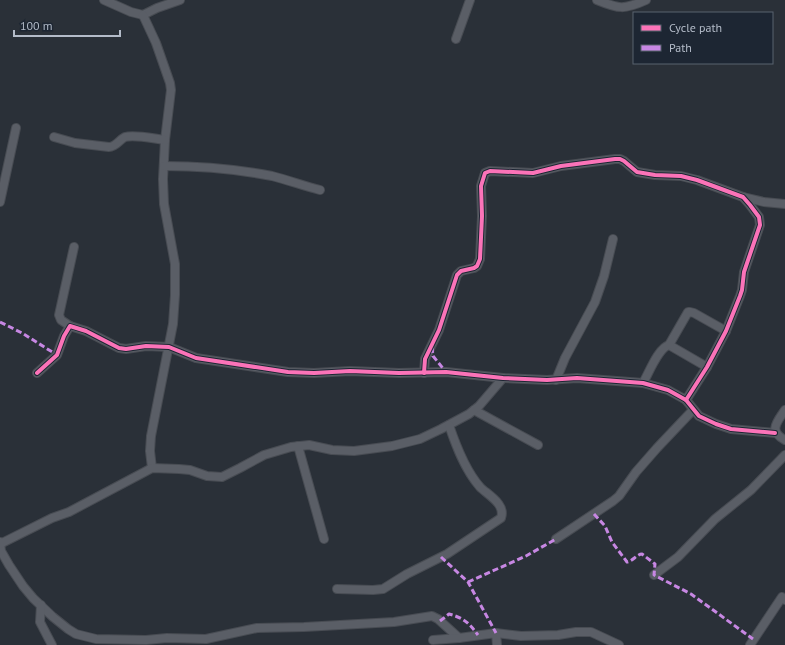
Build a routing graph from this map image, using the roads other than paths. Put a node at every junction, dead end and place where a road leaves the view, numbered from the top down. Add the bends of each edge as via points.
1 (104, 0) edge
2 (180, 0) edge
3 (470, 0) edge
4 (597, 0) edge
5 (646, 0) edge
6 (611, 3) edge
7 (143, 15) junction
8 (456, 39) dead end
9 (16, 128) dead end
10 (54, 137) dead end
11 (165, 140) junction
12 (164, 166) junction
13 (320, 190) dead end
14 (743, 197) junction
15 (0, 202) edge
16 (785, 204) edge
17 (613, 239) dead end
18 (74, 247) dead end
19 (70, 326) junction
20 (726, 331) junction
21 (669, 345) junction
22 (169, 347) junction
23 (707, 367) junction
24 (37, 373) dead end
25 (424, 373) junction
26 (504, 378) junction
27 (556, 380) junction
28 (643, 383) junction
29 (686, 400) junction
30 (474, 410) junction
31 (693, 410) junction
32 (785, 410) edge
33 (449, 425) junction
34 (776, 433) junction
35 (785, 440) edge
36 (538, 445) dead end
37 (298, 446) junction
38 (785, 455) edge
39 (152, 468) junction
40 (324, 539) dead end
41 (556, 539) dead end
42 (0, 543) edge
43 (654, 574) dead end
44 (337, 589) dead end
45 (784, 597) edge
46 (41, 605) junction
47 (496, 633) junction
48 (459, 638) junction
49 (433, 640) dead end
50 (52, 645) edge
51 (497, 645) edge
52 (619, 645) edge
53 (750, 645) edge

1 - 7 street
2 - 7 street
3 - 8 street
4 - 6 street
5 - 6 street via 620,8
7 - 11 street via 170,83
9 - 15 street
10 - 11 street via 109,148 127,136
11 - 12 street
12 - 13 street via 227,169 272,176
12 - 22 street via 164,204 175,264 175,310
14 - 16 street
14 - 20 street via 759,217 760,225 744,272 742,290
14 - 25 street via 681,176 637,172 624,161 615,159 561,166 532,173 486,171 481,186 480,259 477,266 461,271 457,275 443,318 425,359
17 - 27 street via 595,302
18 - 19 street via 59,315 61,320
19 - 22 street via 119,348
19 - 24 street via 57,355
20 - 21 street via 688,312
20 - 23 street
21 - 23 street
21 - 28 street via 659,354
22 - 25 street via 196,358 288,372
22 - 39 street via 150,440
23 - 29 street
25 - 26 street via 446,372
26 - 27 street
26 - 30 street
27 - 28 street via 585,378
28 - 29 street via 668,390
29 - 31 street
30 - 33 street
30 - 36 street
31 - 34 street via 706,420 730,429
31 - 41 street via 640,467 613,501
32 - 34 street via 775,426
33 - 37 street via 420,439 392,446 363,450
33 - 44 street via 469,471 481,488 500,505 501,518 447,554 383,589
34 - 35 street
37 - 39 street via 264,455 222,477 190,470
37 - 40 street
38 - 43 street via 678,557
39 - 42 street via 69,512
42 - 46 street via 1,551 9,565 23,586
45 - 53 street
46 - 48 street via 68,629 103,640 206,639 257,628 394,622 432,616
46 - 50 street via 40,622
47 - 48 street
47 - 51 street
47 - 52 street via 521,636 591,632
48 - 49 street

